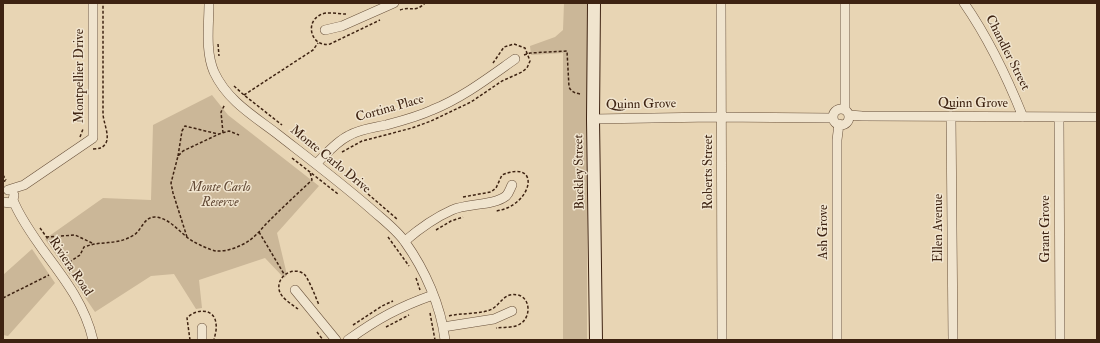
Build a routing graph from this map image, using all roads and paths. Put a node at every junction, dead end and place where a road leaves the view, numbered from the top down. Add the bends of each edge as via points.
1 (93, 3) edge
2 (209, 3) edge
3 (425, 3) edge
4 (594, 3) edge
5 (721, 3) edge
6 (845, 3) edge
7 (964, 3) edge
8 (396, 7) edge
9 (347, 14) dead end
10 (385, 17) dead end
11 (325, 30) dead end
12 (318, 43) junction
13 (528, 53) junction
14 (514, 59) joint
15 (492, 65) dead end
16 (580, 94) dead end
17 (244, 95) dead end
18 (231, 97) junction
19 (847, 112) junction
20 (951, 116) junction
21 (722, 117) junction
22 (1023, 117) junction
23 (1059, 117) junction
24 (1097, 117) edge
25 (594, 119) junction
26 (836, 121) junction
27 (86, 125) dead end
28 (223, 133) junction
29 (219, 134) junction
30 (239, 135) dead end
31 (78, 140) dead end
32 (178, 156) junction
33 (316, 164) junction
34 (3, 175) edge
35 (24, 185) junction
36 (512, 185) dead end
37 (5, 187) edge
38 (7, 202) edge
39 (259, 232) junction
40 (187, 237) junction
41 (34, 238) junction
42 (405, 241) junction
43 (93, 244) junction
44 (58, 270) junction
45 (284, 274) dead end
46 (295, 290) dead end
47 (433, 295) junction
48 (3, 298) edge
49 (512, 311) dead end
50 (414, 312) dead end
51 (443, 327) junction
52 (202, 328) dead end
53 (383, 328) dead end
54 (93, 340) edge
55 (202, 340) edge
56 (336, 340) edge
57 (348, 340) edge
58 (445, 340) edge
59 (596, 340) edge
60 (722, 340) edge
61 (837, 340) edge
62 (953, 340) edge
63 (1060, 340) edge

1 - 35 street, Montpellier Drive via 94,138
2 - 18 street, Monte Carlo Drive via 210,60 223,88
3 - 8 path via 417,9
4 - 25 main road, Buckley Street
5 - 21 street, Roberts Street
6 - 19 street
7 - 22 street, Chandler Street via 996,56
8 - 11 street
9 - 12 path via 322,14 315,18 311,23 311,29
10 - 12 path via 330,44
12 - 17 path via 313,50
13 - 14 path
13 - 15 path via 519,45 509,45 504,47
13 - 16 path via 567,51 569,87 571,91
14 - 33 street, Cortina Place via 481,84 432,110 408,119 362,129 347,136
18 - 28 path via 226,101 222,112
18 - 33 street, Monte Carlo Drive
19 - 20 street, Quinn Grove via 862,116
19 - 26 street via 847,122 844,124
19 - 26 street via 840,109 835,111
20 - 22 street, Quinn Grove
20 - 62 street, Ellen Avenue
21 - 25 street, Quinn Grove
21 - 26 street, Quinn Grove
21 - 60 street, Roberts Street
22 - 23 street, Quinn Grove
23 - 24 street, Quinn Grove
23 - 63 street, Grant Grove
25 - 59 main road, Buckley Street
26 - 61 street, Ash Grove
27 - 31 path
28 - 29 path
28 - 30 path via 229,131
29 - 32 path via 183,151
29 - 32 path via 185,126
32 - 40 path via 171,183 172,193
33 - 39 path via 309,172 312,180
33 - 42 street, Monte Carlo Drive
34 - 37 path
35 - 37 street, Montpellier Drive
35 - 38 street, Montpellier Drive
36 - 42 street via 507,195 499,200 454,209 439,216
37 - 38 street, Riviera Road via 14,194
38 - 41 street, Riviera Road via 19,213
39 - 40 path via 250,240 230,249 216,251
39 - 45 path
40 - 43 path via 168,220 156,217 149,218 135,234 121,242
41 - 43 path via 75,235
41 - 44 street, Riviera Road
42 - 47 street, Monte Carlo Drive
43 - 44 path via 84,247 80,255
44 - 48 path
44 - 54 street, Riviera Road via 81,307
46 - 56 street
47 - 51 street, Monte Carlo Drive
47 - 57 street via 380,318
49 - 51 street via 494,319
50 - 53 path
51 - 58 street, Monte Carlo Drive
52 - 55 street

